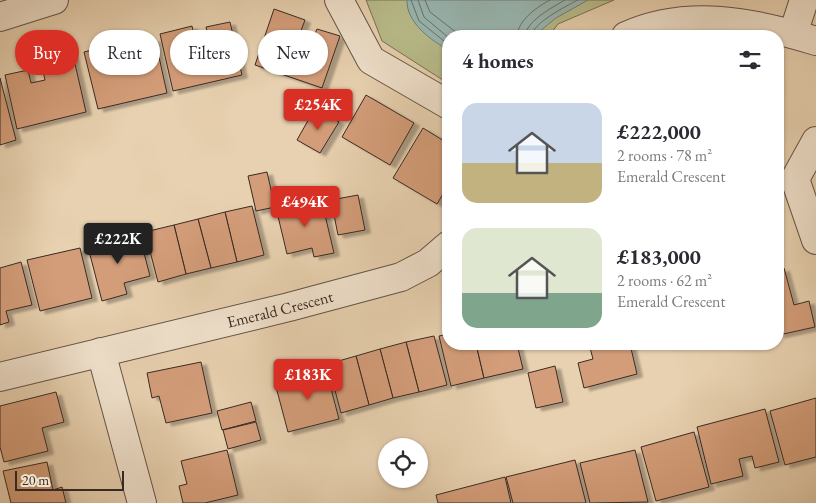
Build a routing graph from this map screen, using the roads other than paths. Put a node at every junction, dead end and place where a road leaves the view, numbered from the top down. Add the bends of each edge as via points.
1 (54, 0) edge
2 (339, 0) edge
3 (804, 0) edge
4 (0, 17) edge
5 (640, 30) edge
6 (775, 30) edge
7 (784, 32) edge
8 (805, 38) edge
9 (442, 101) edge
10 (816, 141) edge
11 (816, 240) edge
12 (442, 251) edge
13 (101, 352) junction
14 (0, 377) edge
15 (142, 503) edge

1 - 4 street
2 - 9 street via 371,60
3 - 8 street
5 - 6 street via 678,21 710,19 745,22
7 - 8 street
10 - 11 street via 795,179
12 - 13 street, Emerald Crescent via 428,263 401,277
13 - 14 street, Emerald Crescent
13 - 15 street

